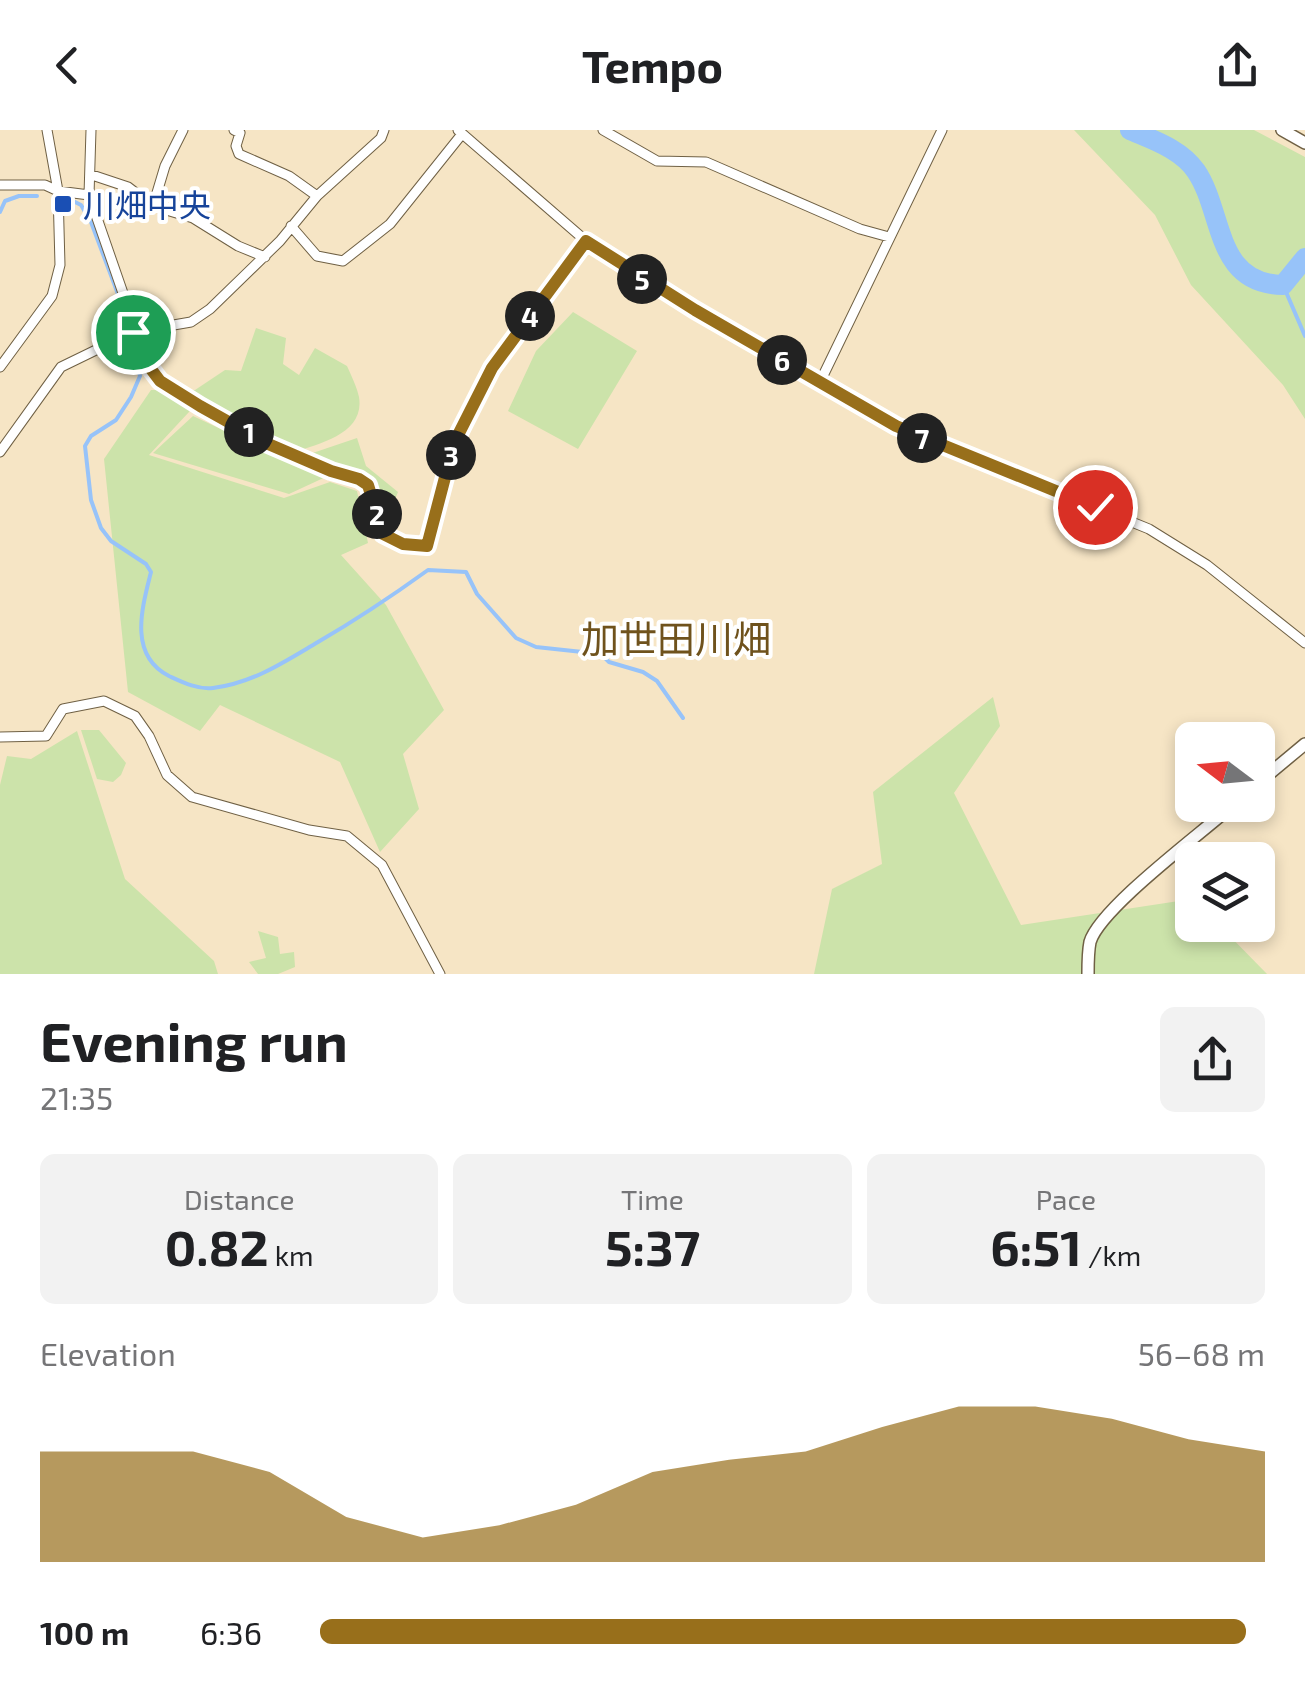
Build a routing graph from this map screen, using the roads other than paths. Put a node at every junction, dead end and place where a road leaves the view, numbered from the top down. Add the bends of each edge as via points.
1 (47, 130) edge
2 (91, 130) edge
3 (183, 130) edge
4 (234, 130) edge
5 (384, 130) edge
6 (602, 130) edge
7 (942, 130) edge
8 (1282, 130) edge
9 (460, 132) edge
10 (1305, 143) edge
11 (92, 175) junction
12 (0, 185) edge
13 (58, 191) junction
14 (89, 195) junction
15 (317, 196) junction
16 (152, 206) junction
17 (292, 226) junction
18 (889, 236) junction
19 (586, 241) junction
20 (265, 257) junction
21 (133, 332) junction
22 (0, 366) edge
23 (820, 382) junction
24 (2, 444) edge
25 (1305, 643) edge
26 (0, 737) edge
27 (1305, 744) edge
28 (1275, 769) edge
29 (1213, 822) edge
30 (440, 974) edge
31 (1088, 974) edge

1 - 13 street
2 - 11 street
3 - 16 street
4 - 15 street via 240,133 239,154
5 - 15 street
6 - 18 street via 657,161 706,162
7 - 18 street
8 - 10 street
9 - 17 street via 390,224 342,261 317,256
9 - 19 street
11 - 14 street
11 - 16 street via 128,187
12 - 13 street
13 - 14 street
13 - 22 street via 60,265 52,296
14 - 21 street
15 - 17 street
16 - 20 street via 192,218
17 - 20 street
18 - 23 street
19 - 21 street via 492,368 454,443 427,546 383,534 368,485 359,479 266,443 160,381 132,344
19 - 23 street
20 - 21 street via 191,322
21 - 24 street via 61,367
23 - 25 street via 896,426 1149,529 1207,564
26 - 30 street via 46,736 63,709 104,701 119,706 135,716 168,776 192,797 347,836 382,865
27 - 28 street
29 - 31 street via 1101,922 1090,942

